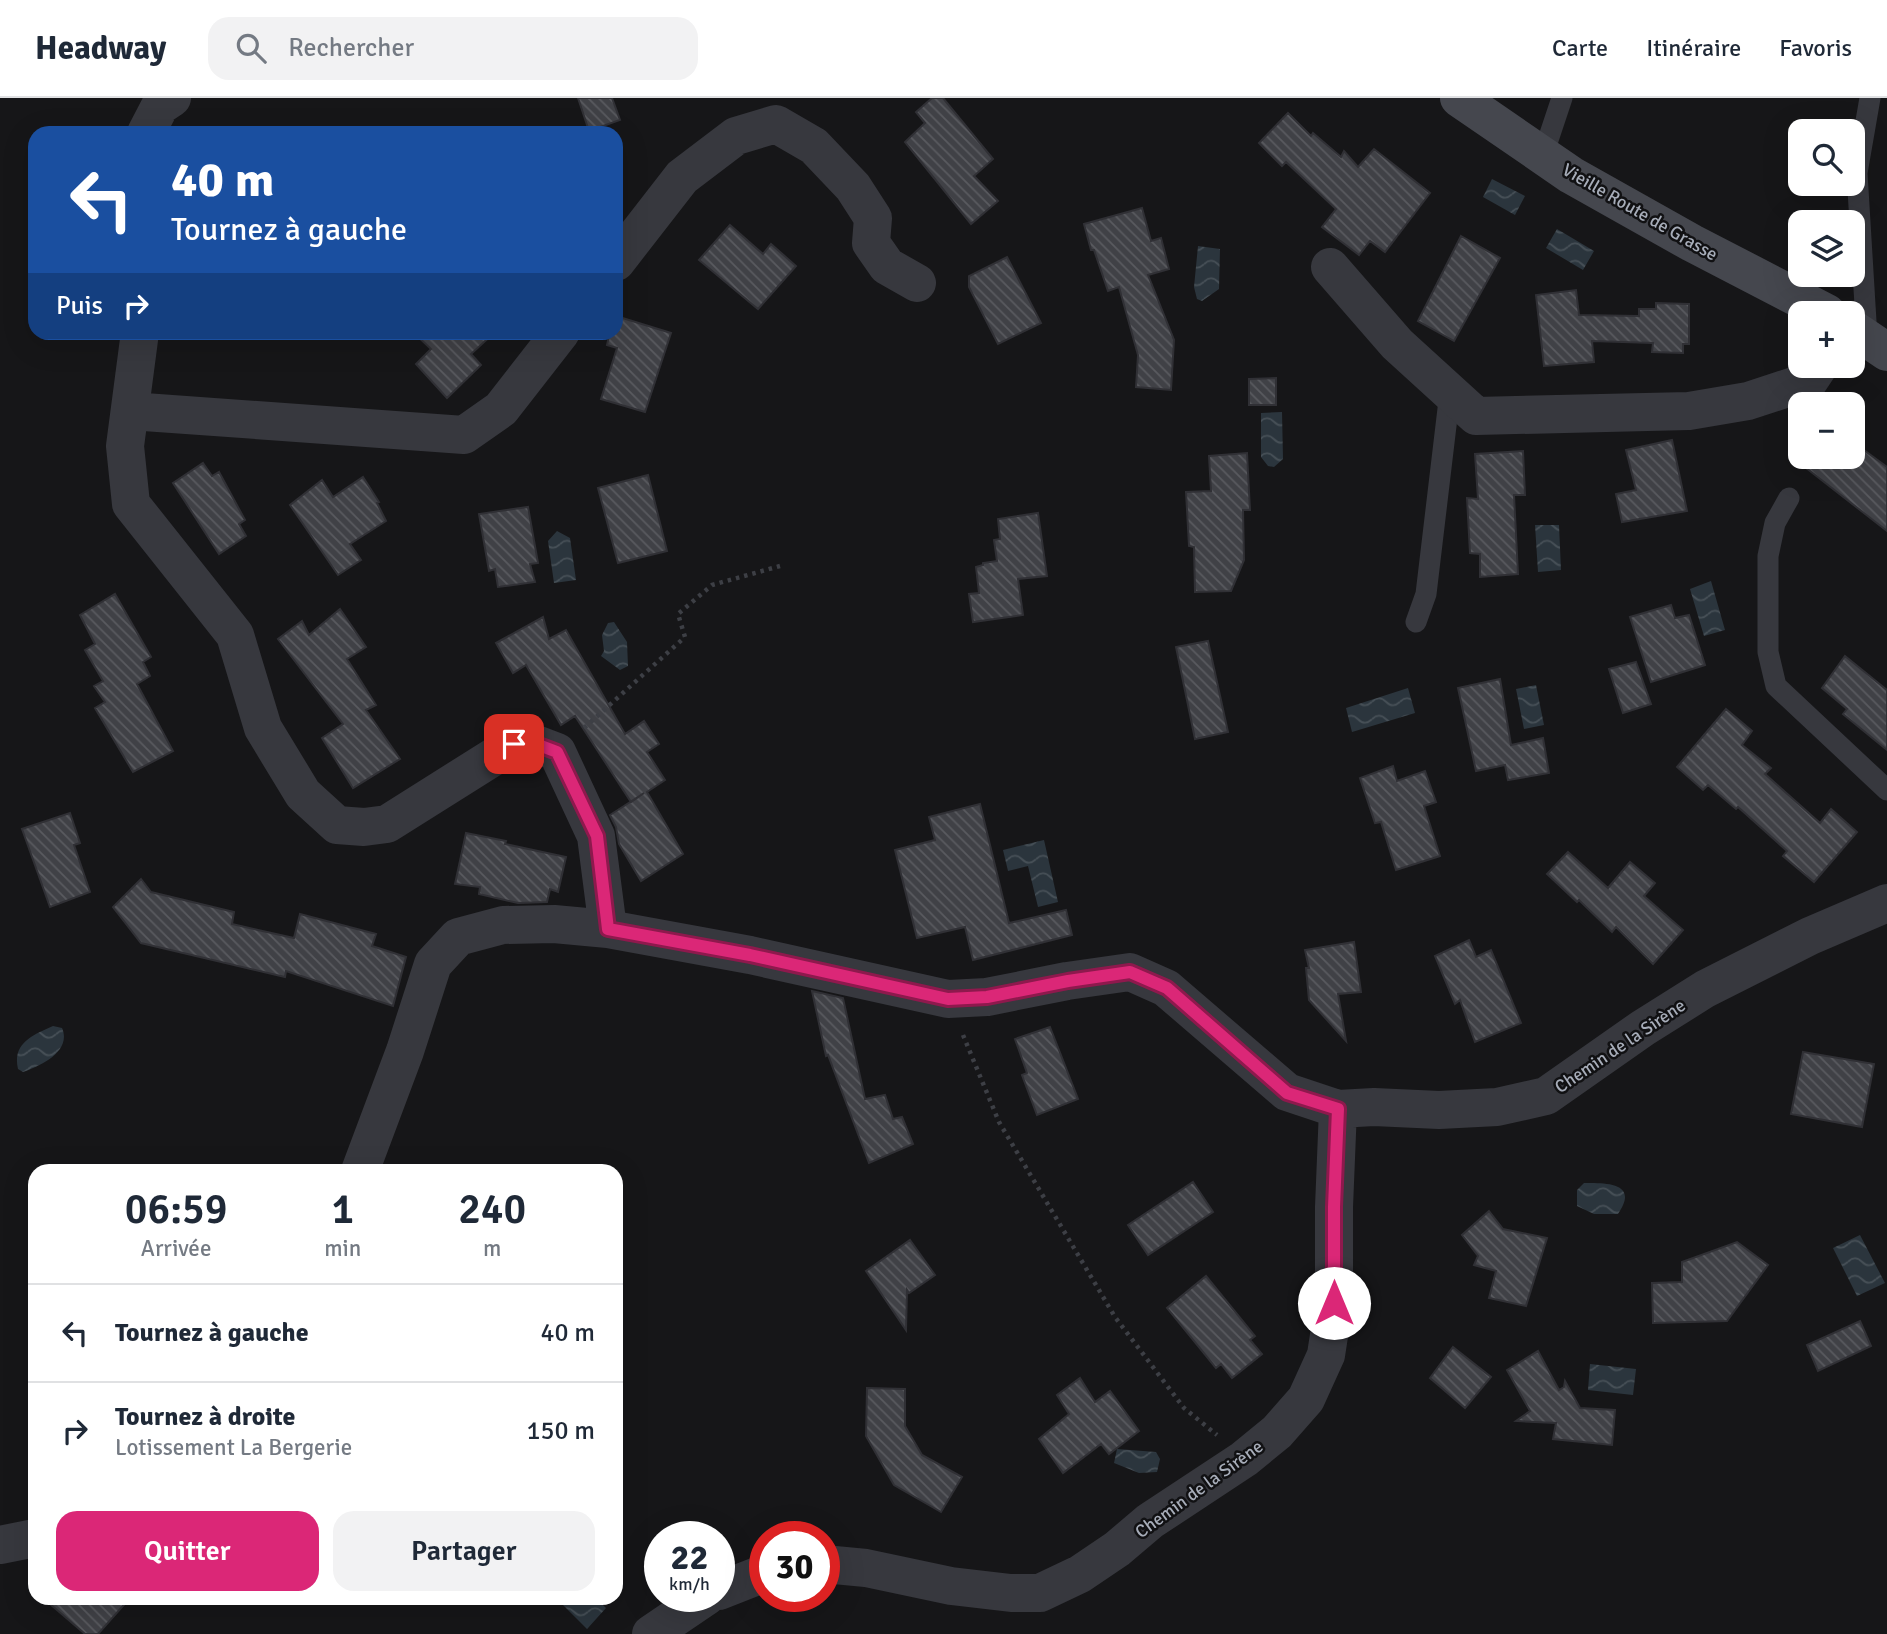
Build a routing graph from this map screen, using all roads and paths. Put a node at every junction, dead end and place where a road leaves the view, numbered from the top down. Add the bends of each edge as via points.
1 (172, 98) edge
2 (1460, 98) edge
3 (1562, 98) edge
4 (1870, 98) edge
5 (150, 126) edge
6 (1542, 155) junction
7 (623, 253) edge
8 (1330, 267) dead end
9 (916, 283) dead end
10 (1804, 301) edge
11 (139, 340) edge
12 (555, 340) edge
13 (1869, 340) edge
14 (1811, 378) edge
15 (1450, 392) junction
16 (130, 411) junction
17 (1789, 498) dead end
18 (780, 566) dead end
19 (1416, 622) dead end
20 (557, 752) junction
21 (1887, 790) edge
22 (1887, 903) edge
23 (608, 929) junction
24 (948, 999) junction
25 (1338, 1109) junction
26 (363, 1164) edge
27 (1244, 1459) junction
28 (28, 1539) edge
29 (0, 1545) edge
30 (840, 1566) edge
31 (683, 1612) edge
32 (651, 1634) edge

1 - 5 street via 160,106
2 - 6 street, Vieille Route de Grasse
3 - 6 lane
4 - 13 lane via 1857,173
6 - 10 street, Vieille Route de Grasse via 1692,243
7 - 9 street via 682,177 736,135 776,124 814,146 853,187 873,218 871,243 887,266
8 - 15 street via 1397,344
11 - 16 street
12 - 16 street via 501,409 464,435
14 - 15 street via 1748,401 1689,411 1476,416
15 - 19 lane via 1426,594
16 - 20 street via 125,446 131,504 235,635 264,728 303,794 337,825 387,824 514,744 536,744
17 - 21 lane via 1775,523 1768,556 1768,652 1776,686
18 - 20 path via 712,585 678,614 685,637
20 - 23 street via 597,836
22 - 25 street, Chemin de la Sirène via 1705,989 1546,1096 1497,1107
23 - 24 street
23 - 26 street via 503,925 458,937 433,964
24 - 25 street via 987,997 1130,972 1167,988 1287,1093
24 - 27 path via 999,1122 1115,1317 1184,1408
25 - 27 street, Chemin de la Sirène via 1334,1303 1326,1355 1306,1399 1277,1432
27 - 30 street, Chemin de la Sirène via 1080,1574 1040,1593 975,1589
28 - 29 street
31 - 32 street

